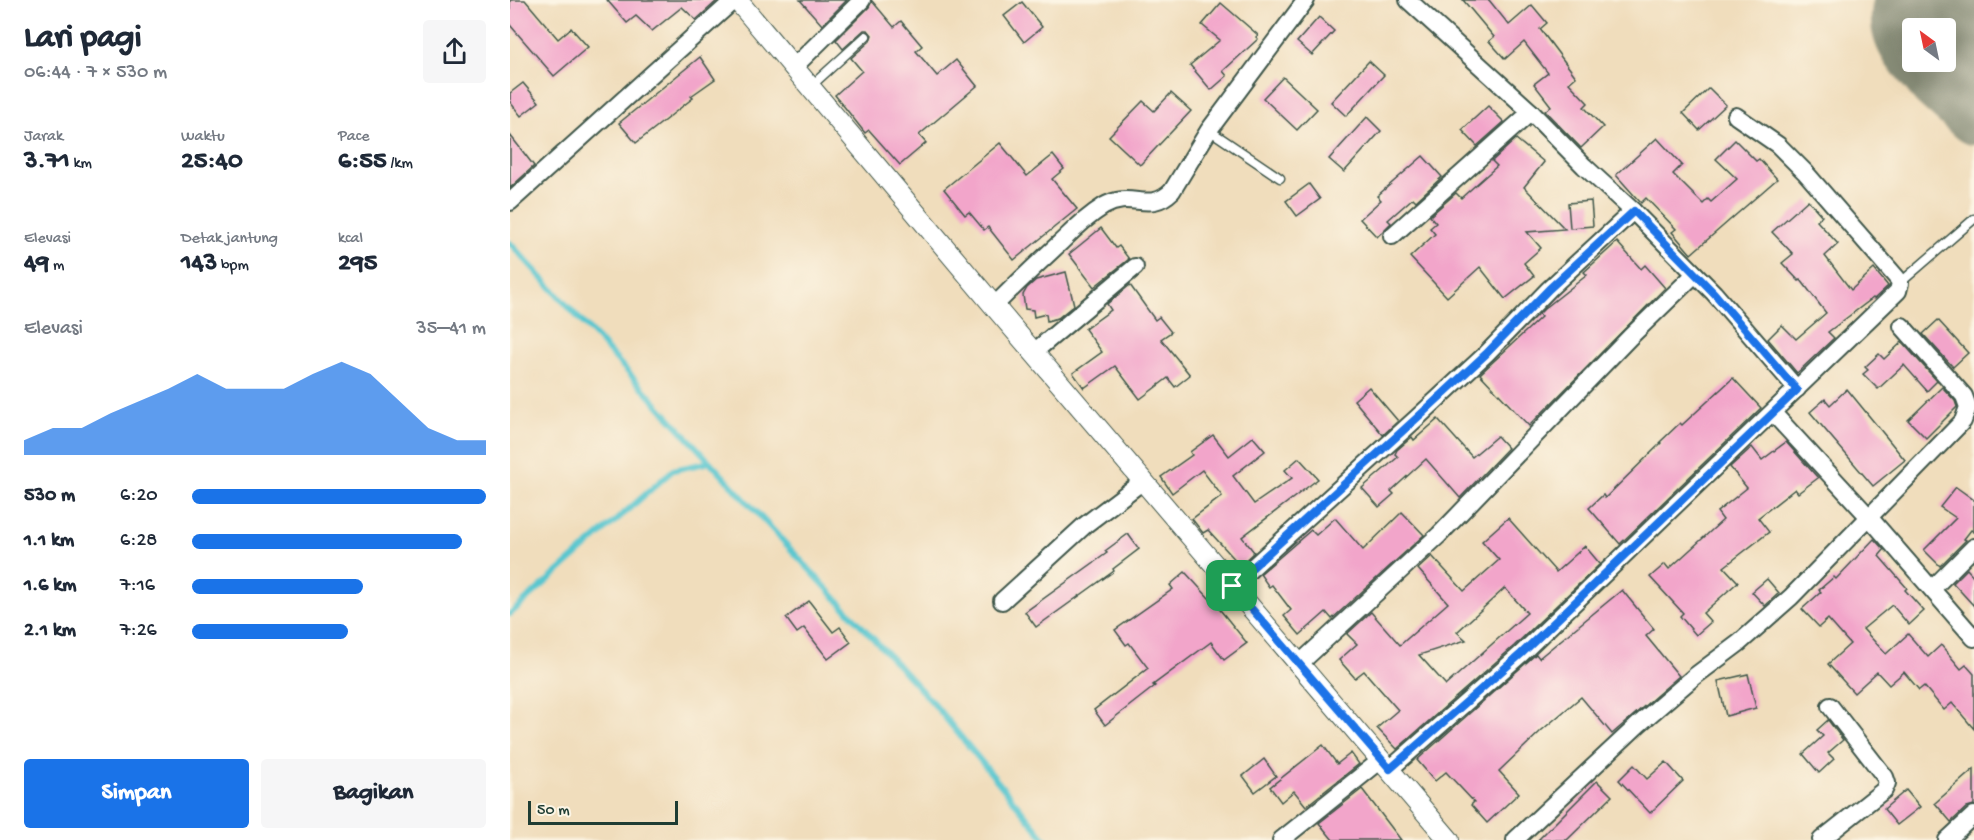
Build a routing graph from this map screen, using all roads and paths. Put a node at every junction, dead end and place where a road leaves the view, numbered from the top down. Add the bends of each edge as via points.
1 (735, 0) edge
2 (862, 0) edge
3 (1306, 0) edge
4 (1408, 0) edge
5 (866, 36) dead end
6 (792, 68) junction
7 (810, 87) junction
8 (1531, 112) junction
9 (1736, 116) dead end
10 (1209, 130) junction
11 (1280, 178) dead end
12 (510, 202) edge
13 (1634, 211) junction
14 (1974, 219) edge
15 (1392, 236) dead end
16 (1135, 267) dead end
17 (1695, 274) junction
18 (1900, 283) junction
19 (994, 306) junction
20 (1902, 326) dead end
21 (1034, 352) junction
22 (1797, 390) junction
23 (1773, 413) junction
24 (1143, 481) junction
25 (1869, 517) junction
26 (1974, 547) edge
27 (1232, 586) junction
28 (1932, 590) junction
29 (1002, 601) dead end
30 (1974, 638) edge
31 (1299, 664) junction
32 (1830, 706) dead end
33 (1386, 764) junction
34 (1974, 815) edge
35 (1281, 840) edge
36 (1449, 840) edge
37 (1515, 840) edge
38 (1821, 840) edge
39 (1947, 840) edge

1 - 6 street
1 - 12 street
2 - 6 street
3 - 10 street
4 - 8 street
5 - 7 lane
6 - 7 street
7 - 19 street
8 - 13 street
8 - 15 street
9 - 18 street via 1778,145 1805,172
10 - 11 lane
10 - 19 street via 1165,198 1150,203 1118,200 1106,205
13 - 17 street
13 - 27 street via 1486,354
14 - 18 lane
16 - 21 street
17 - 22 street
17 - 31 street via 1439,535
18 - 22 street via 1898,291
19 - 21 street
20 - 25 street via 1964,396 1968,407 1963,421
21 - 24 street
22 - 23 street
23 - 25 street
23 - 33 street via 1521,654
24 - 27 street
24 - 29 street via 1085,525
25 - 28 street
25 - 37 street via 1791,597 1639,724
26 - 28 street
27 - 31 street
28 - 30 street
31 - 33 street
32 - 38 street via 1887,783 1884,790
33 - 35 street
33 - 36 street
34 - 39 street

